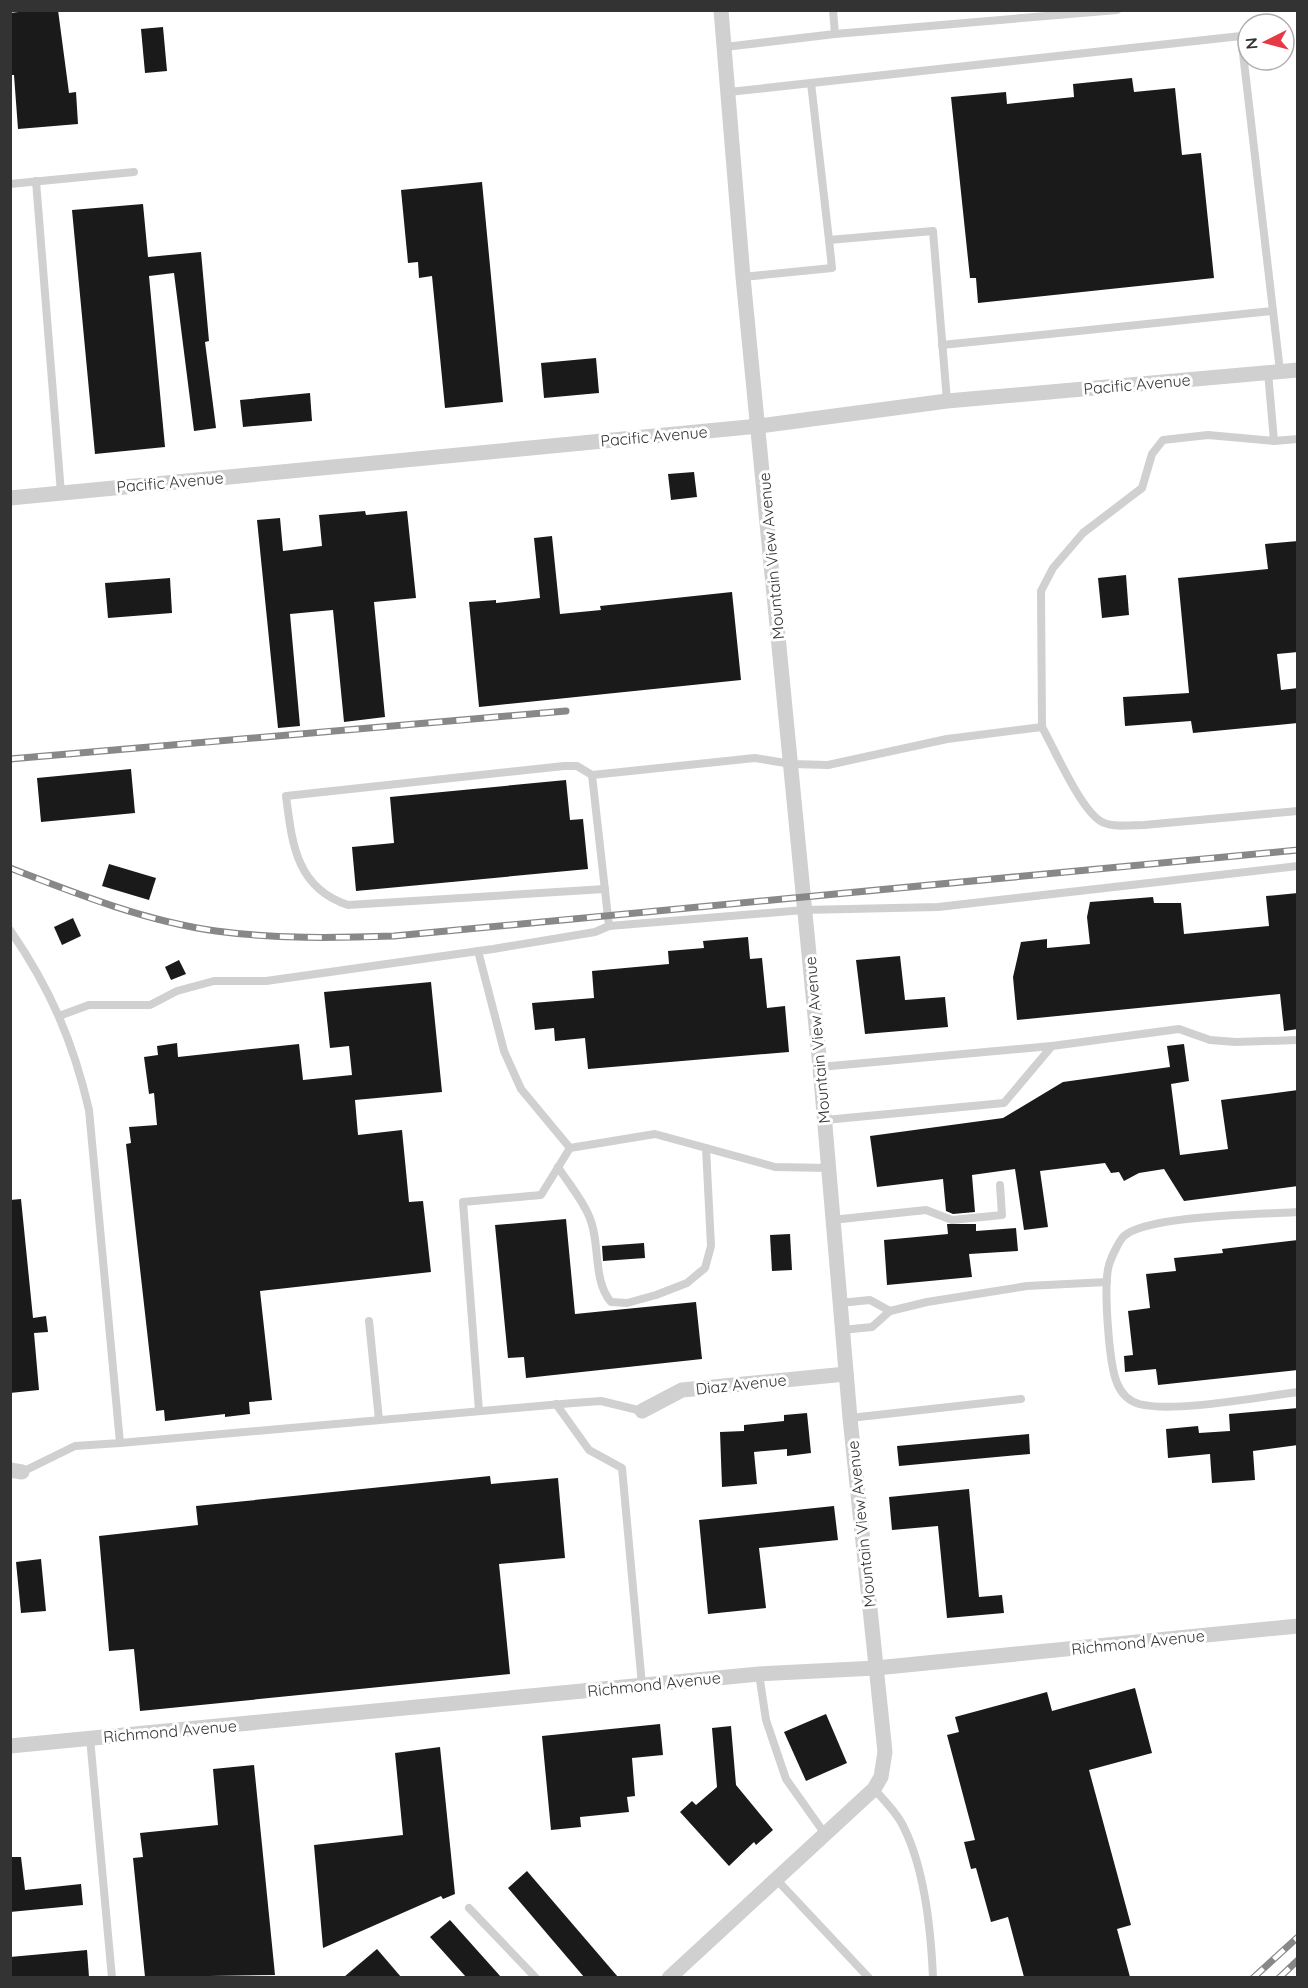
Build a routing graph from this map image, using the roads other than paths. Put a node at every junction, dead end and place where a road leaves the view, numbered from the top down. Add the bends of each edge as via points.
1 (721, 10) edge
2 (833, 10) edge
3 (1117, 10) edge
4 (835, 34) junction
5 (725, 47) junction
6 (811, 83) junction
7 (729, 92) junction
8 (134, 172) dead end
9 (36, 181) junction
10 (10, 184) edge
11 (829, 240) junction
12 (742, 277) junction
13 (1273, 311) junction
14 (942, 345) junction
15 (1298, 370) edge
16 (1274, 372) junction
17 (947, 401) junction
18 (759, 426) junction
19 (1298, 439) edge
20 (1274, 441) junction
21 (61, 493) junction
22 (10, 498) edge
23 (1042, 727) junction
24 (791, 764) junction
25 (592, 775) junction
26 (1298, 811) edge
27 (1298, 866) edge
28 (605, 889) junction
29 (804, 910) junction
30 (609, 926) junction
31 (10, 930) edge
32 (478, 951) junction
33 (59, 1016) junction
34 (1298, 1040) edge
35 (1052, 1046) junction
36 (820, 1067) junction
37 (825, 1120) junction
38 (570, 1148) junction
39 (706, 1148) junction
40 (558, 1167) junction
41 (828, 1168) junction
42 (1000, 1185) dead end
43 (1298, 1212) edge
44 (832, 1220) junction
45 (1107, 1282) junction
46 (840, 1303) junction
47 (890, 1311) junction
48 (369, 1321) dead end
49 (842, 1330) junction
50 (846, 1374) junction
51 (1298, 1392) edge
52 (1022, 1399) dead end
53 (556, 1404) junction
54 (479, 1411) junction
55 (642, 1411) joint
56 (850, 1418) junction
57 (380, 1420) junction
58 (120, 1443) junction
59 (16, 1471) edge
60 (1298, 1626) edge
61 (876, 1668) junction
62 (759, 1674) junction
63 (642, 1685) junction
64 (90, 1738) junction
65 (10, 1746) edge
66 (874, 1789) junction
67 (825, 1834) junction
68 (776, 1880) junction
69 (469, 1908) dead end
70 (112, 1977) edge
71 (536, 1977) edge
72 (669, 1977) edge
73 (868, 1977) edge
74 (933, 1977) edge

1 - 5 street, Mountain View Avenue
2 - 4 lane
3 - 4 lane
4 - 5 lane
5 - 7 street, Mountain View Avenue
6 - 7 lane
6 - 11 lane
6 - 13 lane via 1241,36
7 - 12 street, Mountain View Avenue
8 - 9 lane
9 - 10 lane
9 - 21 lane
11 - 12 lane via 832,268
11 - 14 lane via 933,231
12 - 18 street, Mountain View Avenue
13 - 14 lane
13 - 16 lane
14 - 17 lane
15 - 16 street, Pacific Avenue
16 - 17 street, Pacific Avenue
16 - 20 lane
17 - 18 street, Pacific Avenue
18 - 21 street, Pacific Avenue
18 - 24 street, Mountain View Avenue
19 - 20 lane
20 - 23 lane via 1208,435 1163,440 1152,454 1142,488 1083,533 1053,568 1041,591
21 - 22 street, Pacific Avenue
23 - 24 lane via 947,739 828,765
23 - 26 lane via 1082,800 1102,822 1144,825
24 - 25 lane via 755,758
24 - 29 street, Mountain View Avenue
25 - 28 lane
25 - 28 lane via 577,766 564,766 286,796 293,851 309,878 330,899 348,905
27 - 29 lane via 938,907
28 - 30 lane
29 - 30 lane
29 - 36 street, Mountain View Avenue
30 - 32 lane via 595,932
31 - 33 lane via 35,966
32 - 33 lane via 266,981 214,981 177,991 150,1005 89,1005
32 - 38 lane via 504,1051 521,1089
33 - 58 lane via 77,1059 88,1110
34 - 35 lane via 1210,1040 1179,1029
35 - 36 lane
35 - 37 lane via 1004,1103
36 - 37 street, Mountain View Avenue
37 - 41 street, Mountain View Avenue
38 - 39 lane via 656,1134
38 - 40 lane
39 - 40 lane via 711,1246 705,1268 687,1283 627,1303 611,1302 602,1292 589,1216
39 - 41 lane via 775,1167
40 - 54 lane via 541,1195 463,1202
41 - 44 street, Mountain View Avenue
42 - 44 lane via 1002,1215 952,1220 927,1210
43 - 45 lane via 1147,1225 1124,1236 1109,1265
44 - 46 street, Mountain View Avenue
45 - 47 lane via 1027,1286
45 - 51 lane via 1112,1360 1116,1383 1124,1396 1137,1403 1161,1407
46 - 47 lane via 870,1300
46 - 49 street, Mountain View Avenue
47 - 49 lane via 872,1328
48 - 57 lane
49 - 50 street, Mountain View Avenue
50 - 55 street, Diaz Avenue via 682,1390
50 - 56 street, Mountain View Avenue
52 - 56 lane
53 - 54 lane
53 - 55 lane via 601,1401
53 - 63 lane via 589,1450 622,1468
54 - 57 lane
56 - 61 street, Mountain View Avenue
57 - 58 lane
58 - 59 lane via 75,1446
60 - 61 street, Richmond Avenue
61 - 62 street, Richmond Avenue
61 - 66 street, Mountain View Avenue via 885,1752
62 - 63 street, Richmond Avenue
62 - 67 lane via 766,1720 786,1779
63 - 64 street, Richmond Avenue
64 - 65 street, Richmond Avenue
64 - 70 lane
66 - 67 street, Mountain View Avenue
66 - 74 lane via 900,1820 915,1854
67 - 68 street, Mountain View Avenue
68 - 72 street, Mountain View Avenue
68 - 73 lane
69 - 71 lane

